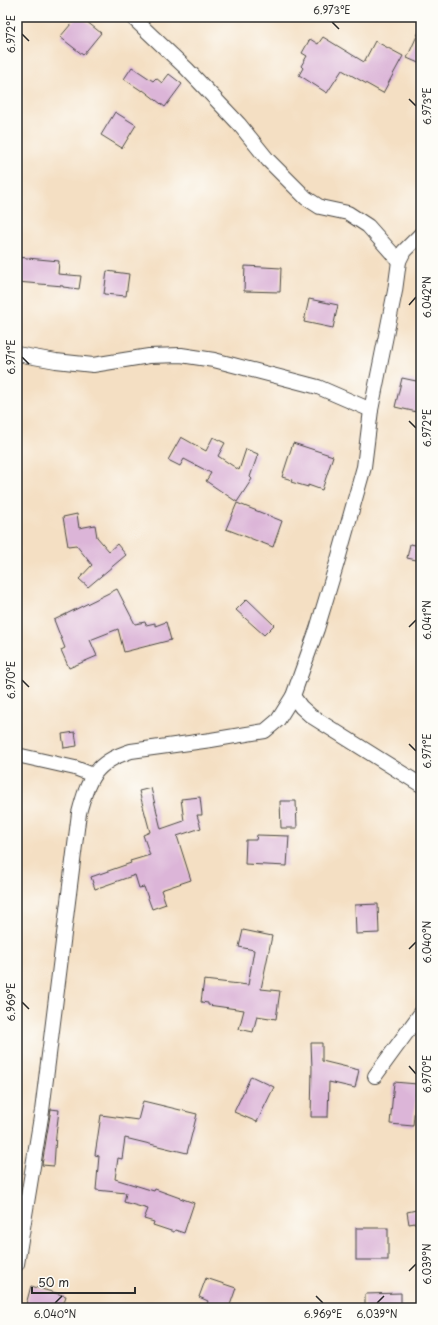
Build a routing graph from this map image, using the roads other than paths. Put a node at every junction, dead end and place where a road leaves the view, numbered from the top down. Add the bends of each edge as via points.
1 (132, 17) edge
2 (421, 234) edge
3 (399, 262) junction
4 (17, 354) edge
5 (371, 410) junction
6 (292, 696) junction
7 (17, 755) edge
8 (93, 775) junction
9 (421, 785) edge
10 (421, 1013) edge
11 (375, 1076) dead end
12 (17, 1264) edge

1 - 3 street via 187,69 239,124 268,160 306,198 320,207 348,213 368,226
2 - 3 street via 404,251
3 - 5 street
4 - 5 street via 93,365 149,356 181,355 214,360 318,387
5 - 6 street via 360,482 317,629
6 - 8 street via 278,720 265,731 131,751 109,760
6 - 9 street via 311,716
7 - 8 street via 75,768
8 - 12 street via 79,813 42,1111
10 - 11 street

